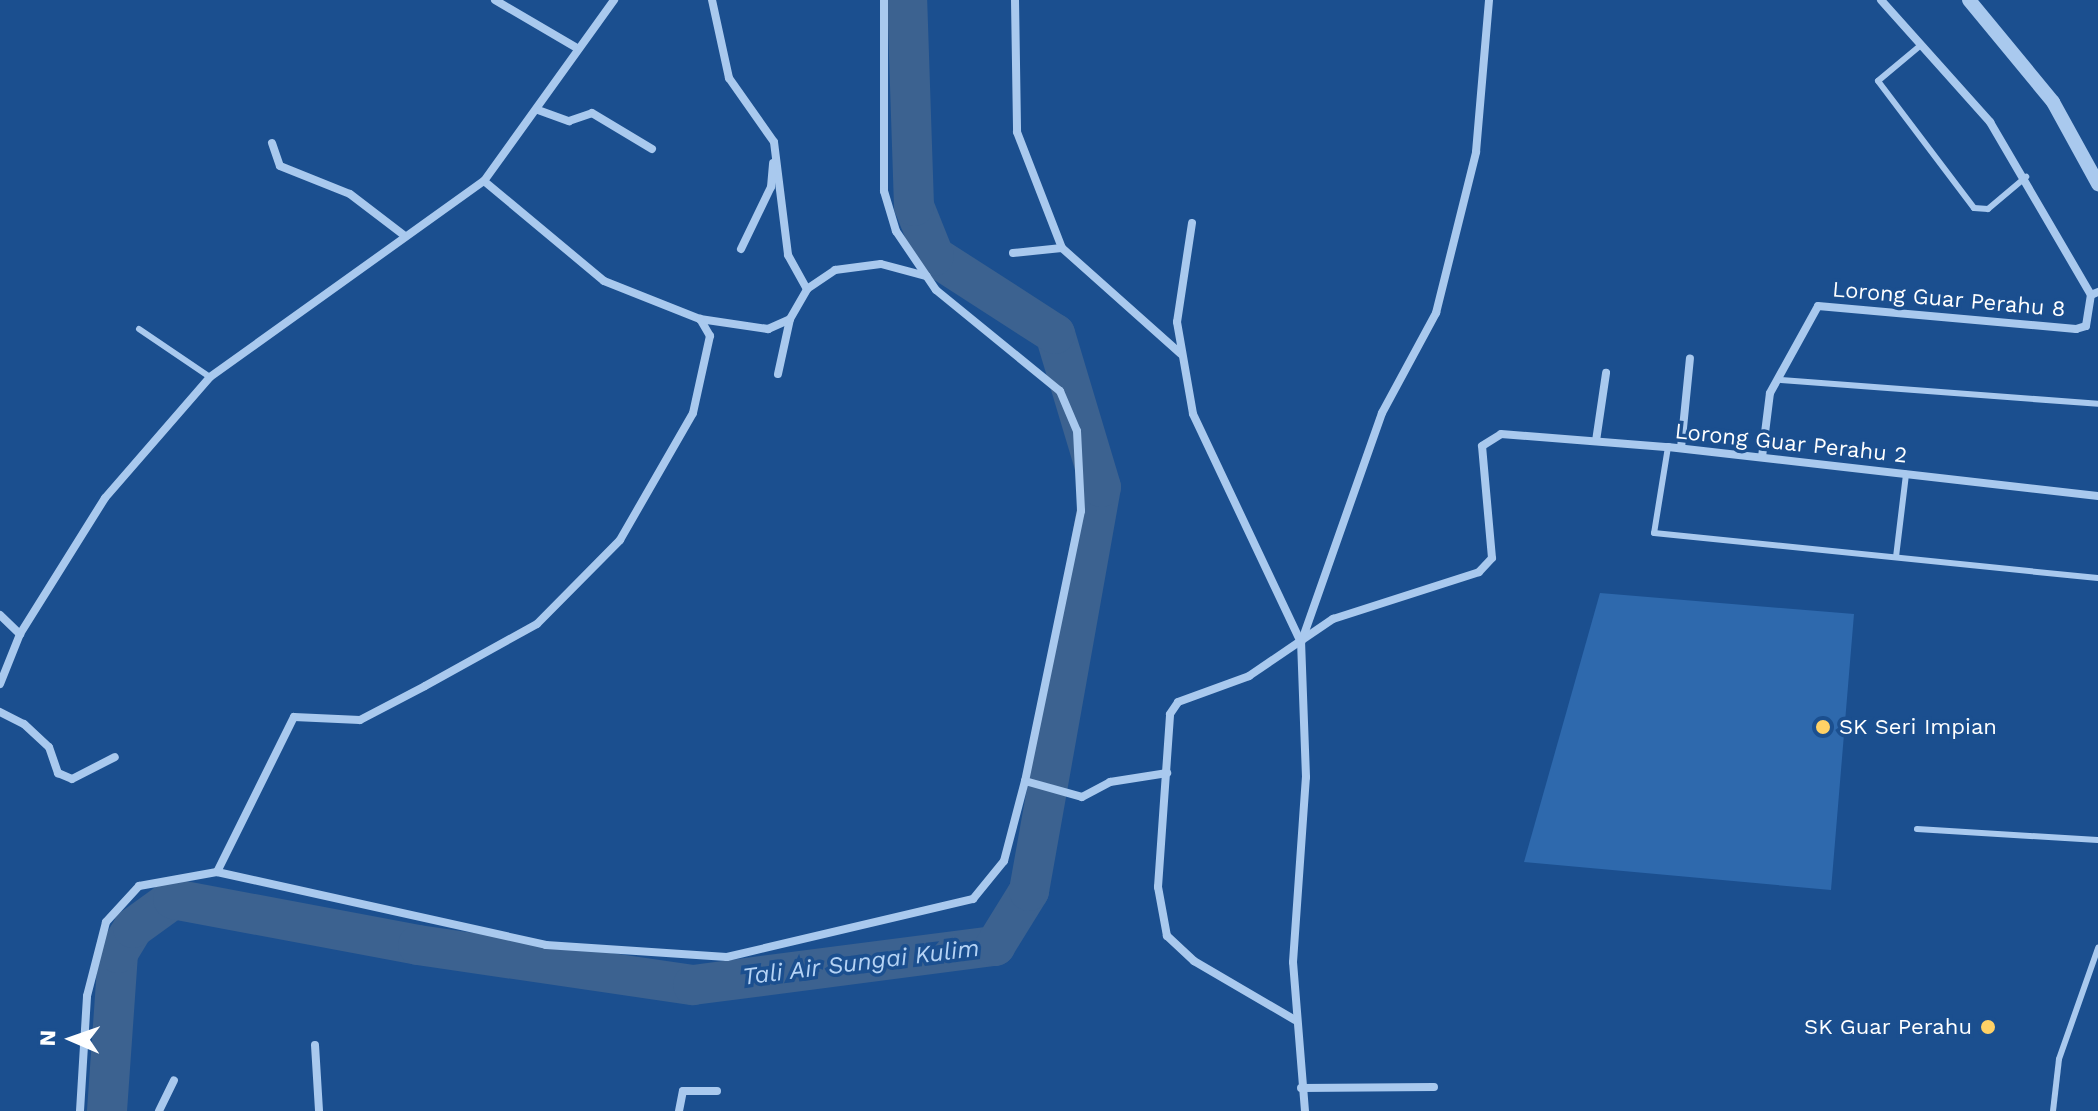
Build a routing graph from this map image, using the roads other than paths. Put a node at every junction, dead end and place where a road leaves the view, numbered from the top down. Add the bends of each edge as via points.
1 (495, 0) edge
2 (614, 0) edge
3 (712, 0) edge
4 (884, 0) edge
5 (1015, 0) edge
6 (1489, 0) edge
7 (1881, 0) edge
8 (1969, 0) edge
9 (1921, 45) junction
10 (575, 47) junction
11 (538, 110) junction
12 (774, 142) junction
13 (272, 143) dead end
14 (652, 149) dead end
15 (2026, 177) junction
16 (484, 181) junction
17 (2098, 184) edge
18 (1192, 223) dead end
19 (405, 236) junction
20 (1062, 248) junction
21 (741, 249) dead end
22 (1013, 253) dead end
23 (926, 276) junction
24 (807, 289) junction
25 (2094, 294) edge
26 (700, 319) junction
27 (790, 319) junction
28 (139, 329) dead end
29 (1181, 354) junction
30 (1690, 358) dead end
31 (1606, 373) dead end
32 (778, 374) dead end
33 (210, 377) junction
34 (1781, 380) junction
35 (2098, 404) edge
36 (1596, 441) junction
37 (1668, 447) junction
38 (1681, 448) junction
39 (1762, 457) junction
40 (1906, 474) junction
41 (2098, 496) edge
42 (1896, 557) junction
43 (2098, 578) edge
44 (0, 615) edge
45 (20, 634) junction
46 (1301, 643) junction
47 (0, 684) edge
48 (0, 712) edge
49 (115, 757) dead end
50 (1167, 773) junction
51 (1025, 781) junction
52 (1917, 829) dead end
53 (2098, 840) edge
54 (217, 872) junction
55 (2098, 948) edge
56 (1295, 1020) junction
57 (315, 1045) dead end
58 (174, 1080) dead end
59 (1434, 1087) dead end
60 (1301, 1088) junction
61 (717, 1091) dead end
62 (80, 1111) edge
63 (159, 1111) edge
64 (319, 1111) edge
65 (679, 1111) edge
66 (1305, 1111) edge
67 (2053, 1111) edge

1 - 10 street
2 - 10 street
3 - 12 street via 729,78
4 - 23 street via 884,191 896,231
5 - 20 street via 1017,132
6 - 46 street via 1476,152 1436,313 1382,413
7 - 9 street
8 - 17 street via 2053,102
9 - 15 street via 1990,122
9 - 15 lane via 1878,81 1974,208 1988,209
10 - 11 street
11 - 14 street via 569,121 592,113
11 - 16 street
12 - 21 street via 771,187
12 - 24 street via 788,255
13 - 19 street via 280,166 350,194
15 - 25 street
16 - 19 street
16 - 26 street via 604,281
18 - 29 street via 1177,322
19 - 33 street
20 - 22 street
20 - 29 street
23 - 24 street via 881,264 835,270
23 - 51 street via 1060,391 1077,431 1081,511
24 - 27 street
25 - 34 street, Lorong Guar Perahu 8 via 2086,326 2076,329 1818,306
26 - 27 street via 768,329
26 - 54 street via 710,336 693,413 620,540 537,624 425,686 360,720 294,717
27 - 32 street
28 - 33 lane
29 - 46 street via 1193,414
30 - 38 street
31 - 36 street
33 - 45 street via 105,498
34 - 35 lane
34 - 39 street via 1770,393
36 - 37 street, Lorong Guar Perahu 2
36 - 46 street, Lorong Guar Perahu 2 via 1501,434 1482,446 1492,558 1479,572 1333,619
37 - 38 street, Lorong Guar Perahu 2
37 - 42 lane via 1654,533
38 - 39 street, Lorong Guar Perahu 2
39 - 40 street, Lorong Guar Perahu 2
40 - 41 street, Lorong Guar Perahu 2
40 - 42 lane
42 - 43 lane
44 - 45 street
45 - 47 street
46 - 50 street via 1249,676 1178,702 1170,714
46 - 56 street via 1306,777
48 - 49 street via 49,747 58,773 72,779
50 - 51 street via 1110,782 1082,797
50 - 56 street via 1158,887 1167,936 1194,961
51 - 54 street via 1004,861 973,899 727,957 546,945
52 - 53 lane
54 - 62 street via 139,886 106,922 87,996
55 - 67 lane via 2059,1059
56 - 60 street
57 - 64 street
58 - 63 street
59 - 60 street
60 - 66 street
61 - 65 street via 683,1091

